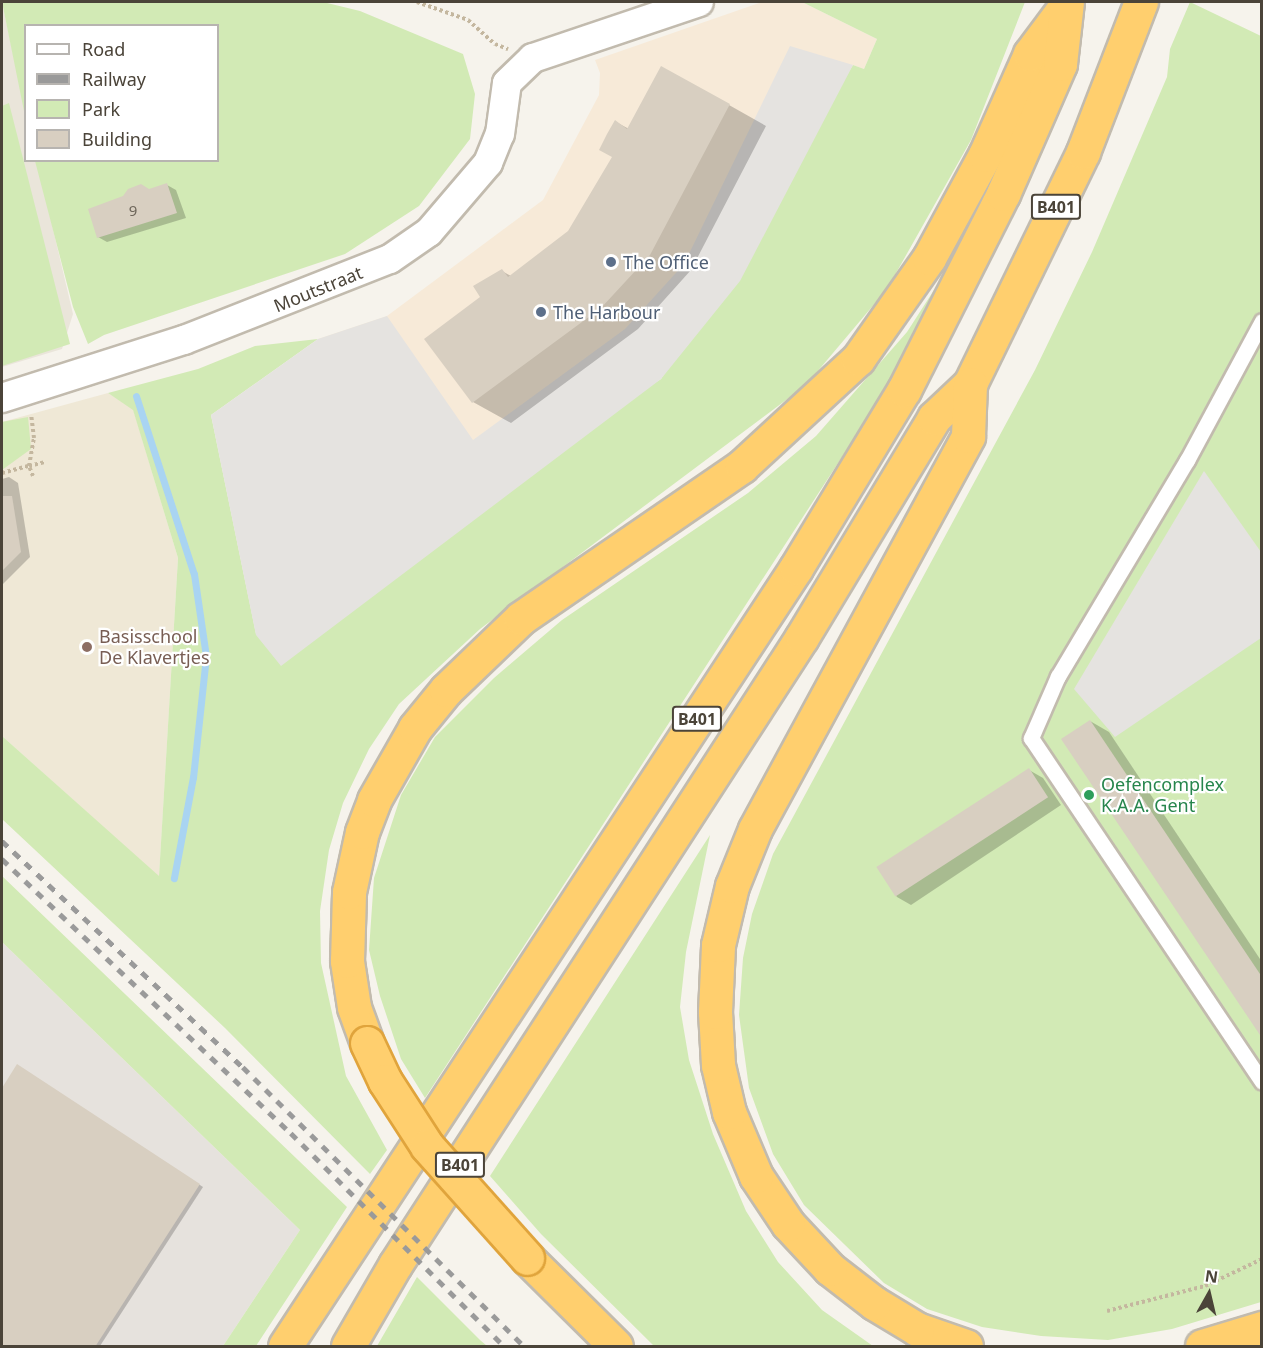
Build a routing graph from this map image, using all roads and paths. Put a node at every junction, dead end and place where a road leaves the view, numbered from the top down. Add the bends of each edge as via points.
1 (417, 2) edge
2 (699, 2) edge
3 (1066, 4) edge
4 (1137, 14) edge
5 (533, 58) junction
6 (1262, 321) edge
7 (970, 384) junction
8 (15, 396) edge
9 (45, 462) dead end
10 (29, 466) junction
11 (2, 473) edge
12 (33, 476) dead end
13 (1262, 1082) edge
14 (1262, 1259) edge
15 (1107, 1311) dead end
16 (1262, 1328) edge
17 (285, 1347) edge
18 (348, 1347) edge
19 (616, 1347) edge
20 (966, 1347) edge
21 (1202, 1347) edge

1 - 5 path via 468,20 495,44
2 - 5 street
3 - 17 highway, B401 via 1060,64 1004,194 904,390 796,568
3 - 19 highway, B401, bridge via 1030,54 985,155 928,258 858,359 742,466 521,618 446,690 415,728 374,800 362,832 349,892 347,961 354,1008 389,1089 427,1146 527,1258
4 - 7 highway, B401 via 1083,152
5 - 8 street, Moutstraat via 507,83 500,134 488,163 429,232 390,259 184,340
6 - 13 lane via 1187,460 1058,676 1031,738
7 - 18 highway, B401 via 934,418 802,637 395,1265
7 - 20 highway, B401 via 968,436 755,829 732,886 718,945 714,1012 718,1065 729,1112 756,1176 788,1224 830,1269 874,1303 917,1329
8 - 10 path via 34,438
9 - 10 path
10 - 11 path
10 - 12 path
14 - 15 path via 1204,1286
16 - 21 highway

